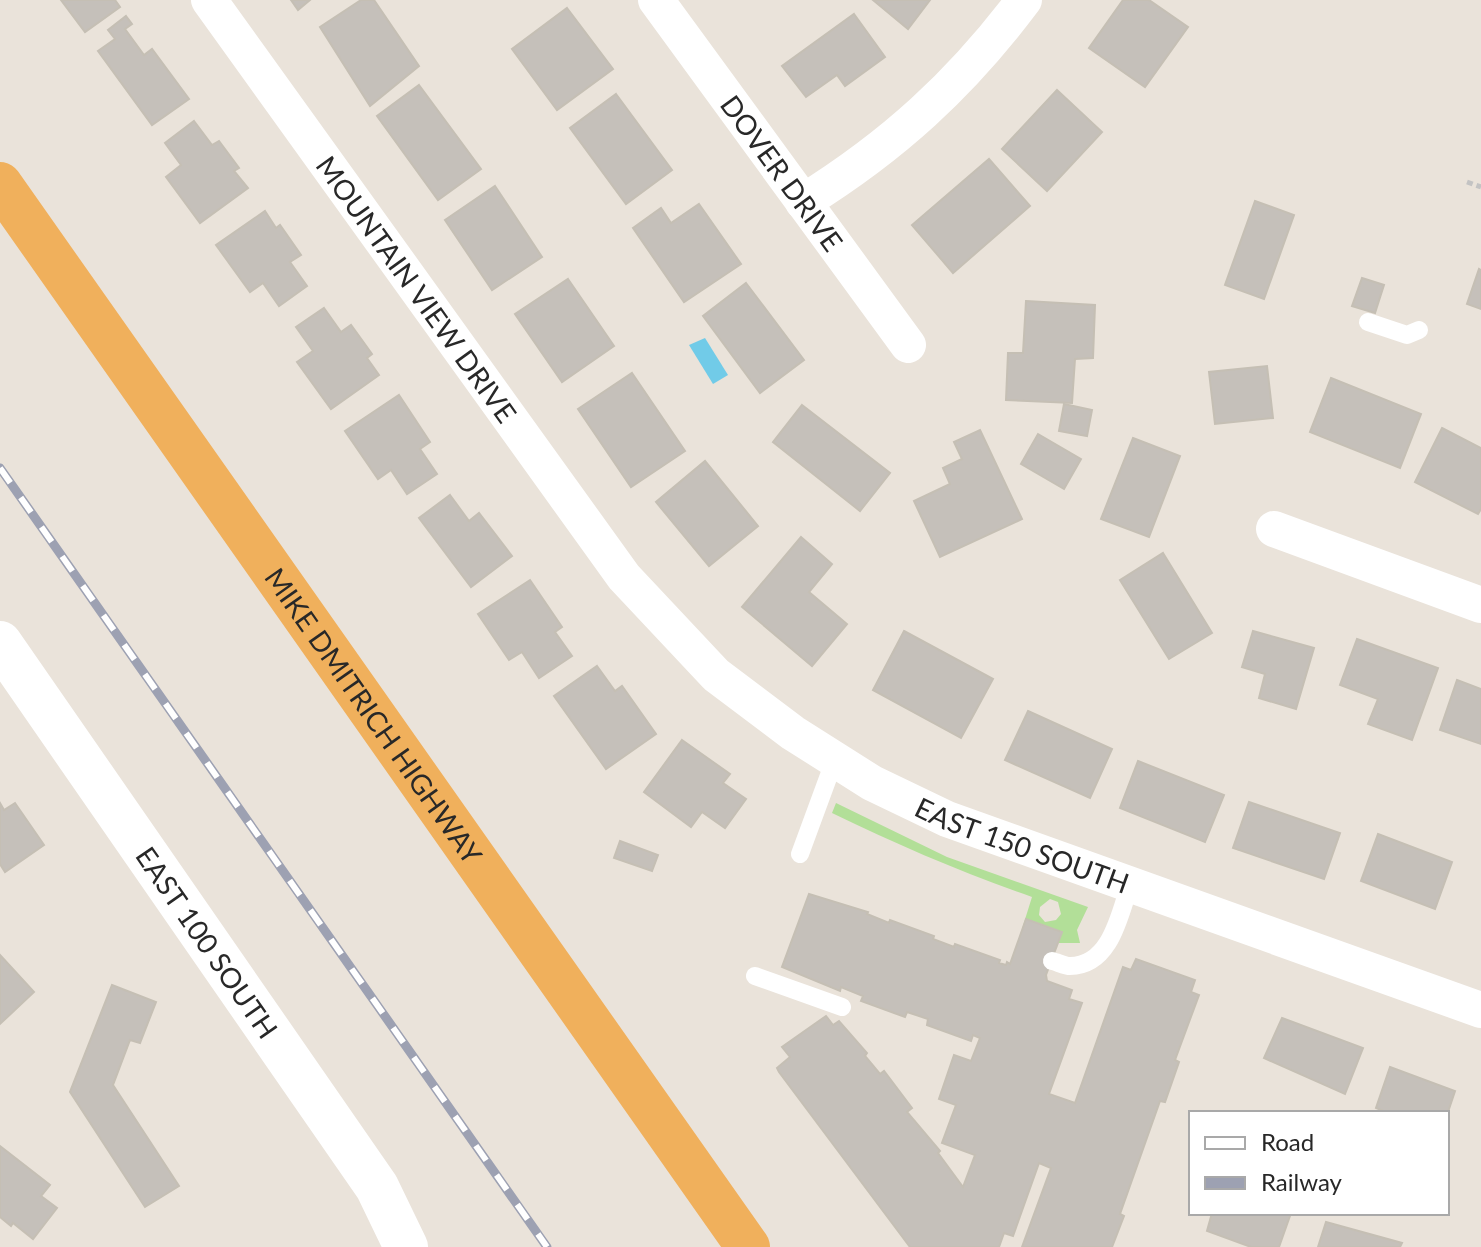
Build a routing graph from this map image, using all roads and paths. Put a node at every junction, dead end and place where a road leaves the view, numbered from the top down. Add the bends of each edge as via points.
1 (209, 0) edge
2 (656, 0) edge
3 (1024, 0) edge
4 (1467, 182) dead end
5 (0, 184) edge
6 (1481, 187) edge
7 (803, 202) junction
8 (1368, 322) dead end
9 (1419, 330) dead end
10 (908, 345) dead end
11 (1274, 529) dead end
12 (624, 577) joint
13 (1481, 605) edge
14 (0, 643) edge
15 (835, 759) junction
16 (800, 854) dead end
17 (1130, 884) junction
18 (1052, 961) dead end
19 (755, 976) dead end
20 (842, 1007) dead end
21 (1481, 1010) edge
22 (406, 1247) edge
23 (748, 1247) edge

1 - 12 street, MOUNTAIN VIEW DRIVE
2 - 7 street, DOVER DRIVE
3 - 7 street via 961,78 925,113
4 - 6 path
5 - 23 highway, MIKE DMITRICH HIGHWAY
7 - 10 street, DOVER DRIVE
8 - 9 lane via 1407,335
11 - 13 street
12 - 15 street, EAST 150 SOUTH via 716,675
14 - 22 street, EAST 100 SOUTH via 377,1187
15 - 16 lane
15 - 17 street, EAST 150 SOUTH via 947,819
17 - 18 lane via 1101,953 1070,966
17 - 21 street, EAST 150 SOUTH
19 - 20 lane

